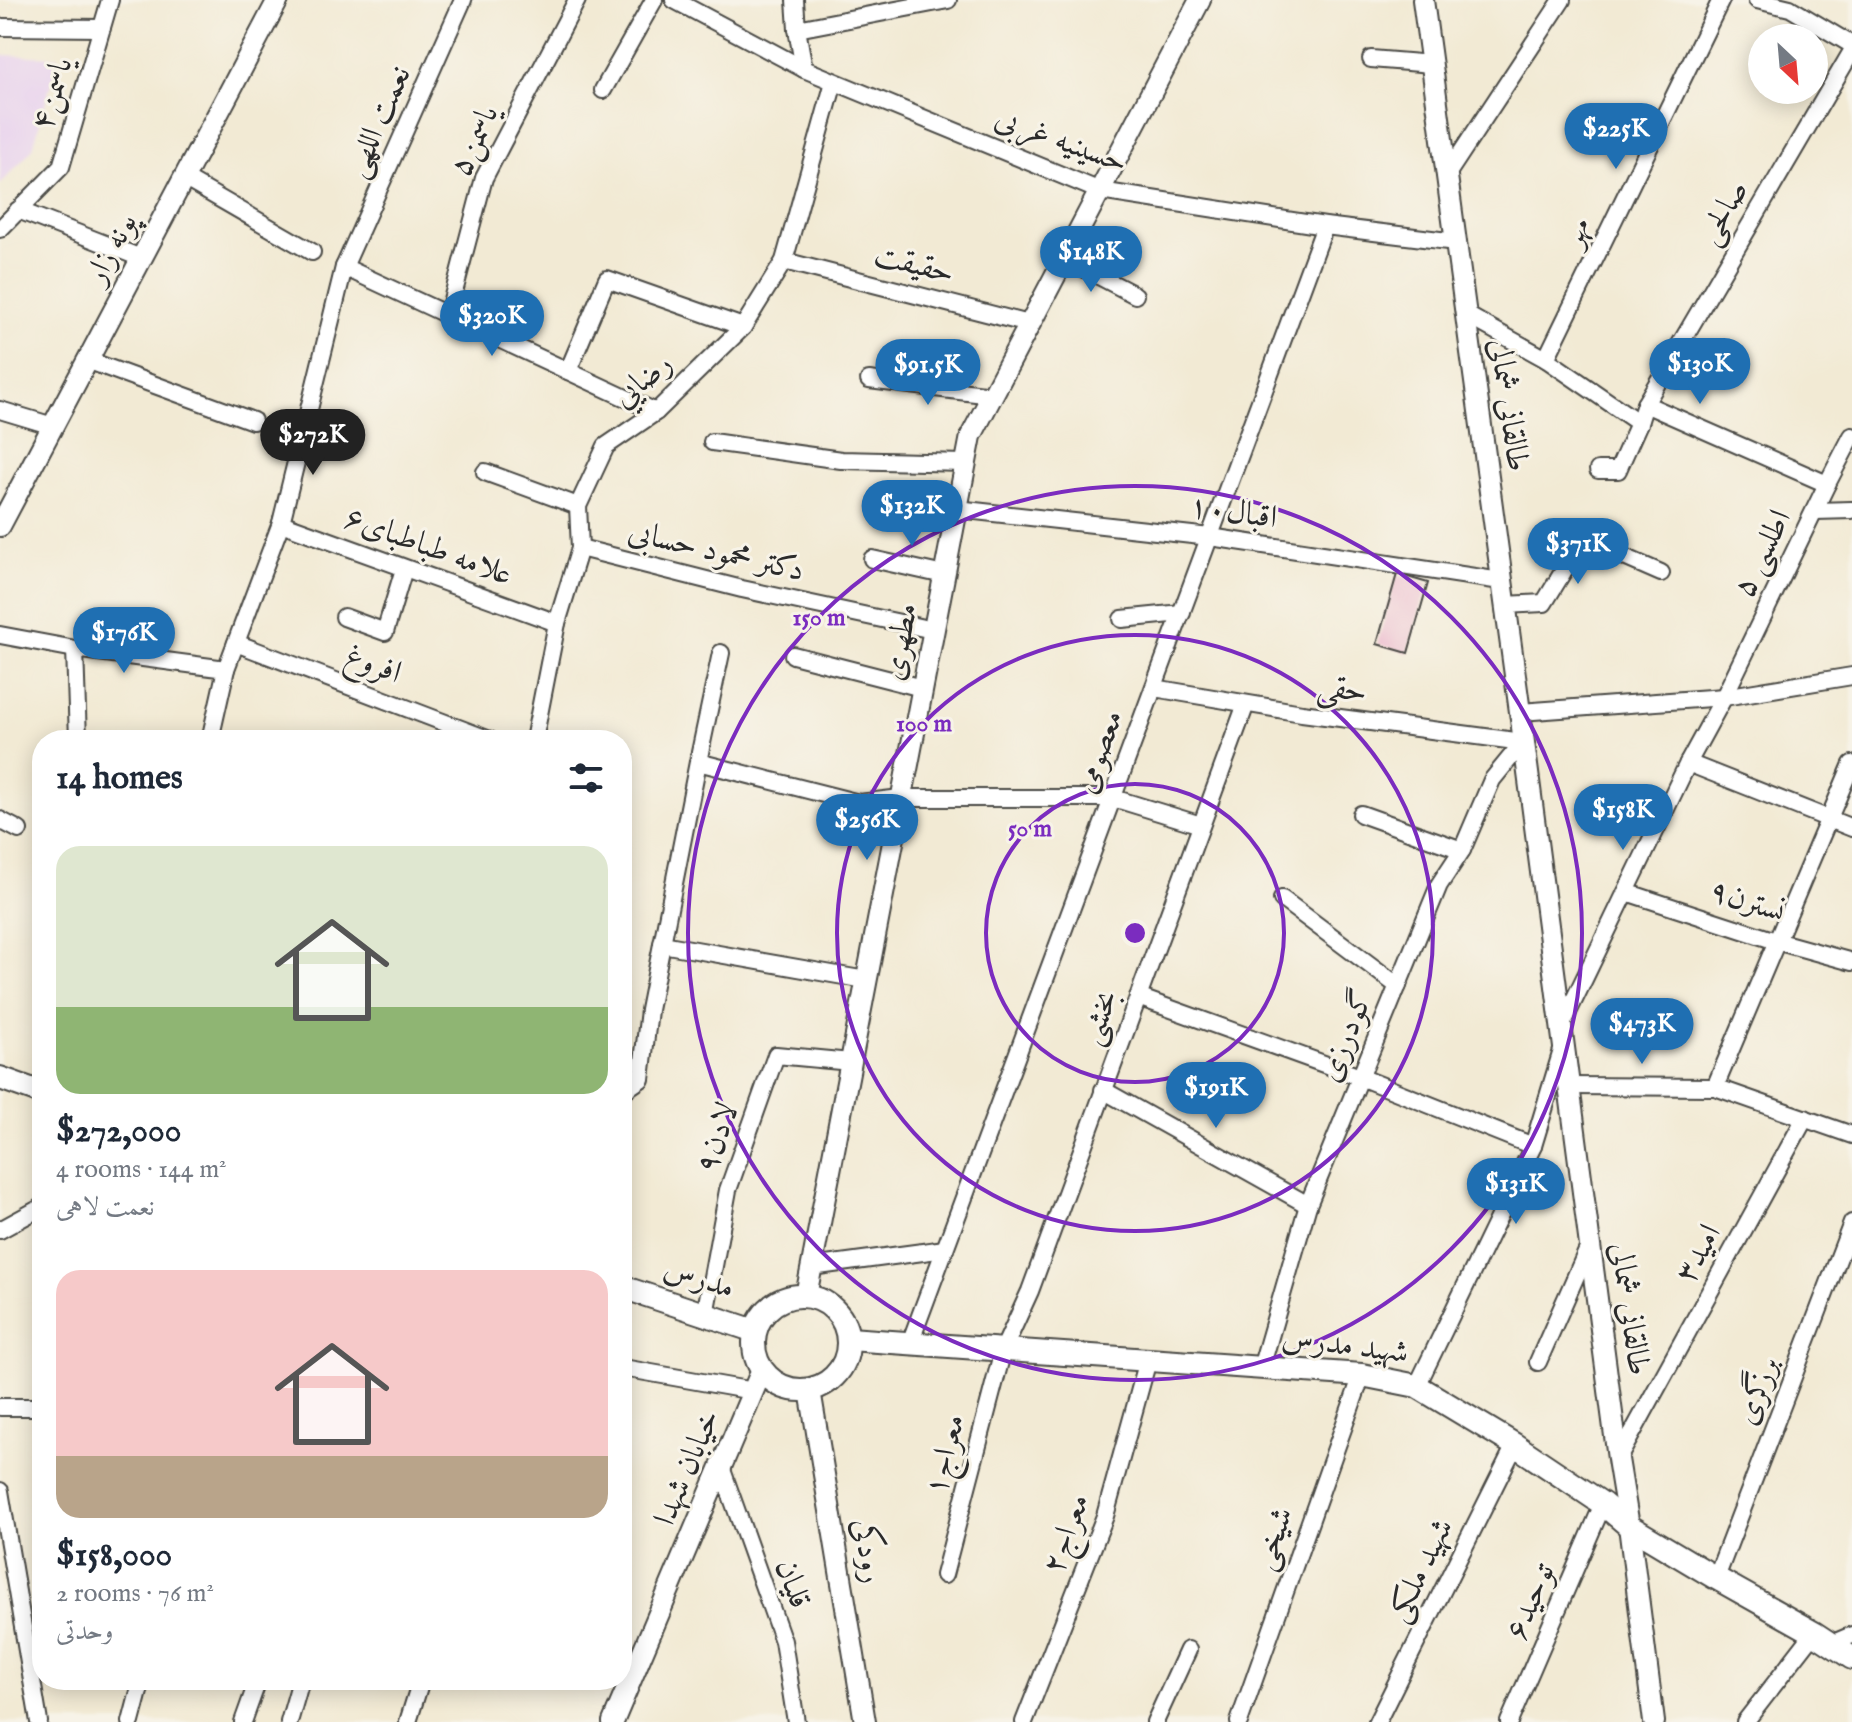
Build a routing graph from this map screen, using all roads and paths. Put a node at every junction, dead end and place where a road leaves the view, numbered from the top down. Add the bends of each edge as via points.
1 (110, 0) edge
2 (278, 0) edge
3 (463, 0) edge
4 (577, 0) edge
5 (654, 0) edge
6 (674, 0) edge
7 (795, 0) edge
8 (948, 0) edge
9 (1200, 0) edge
10 (1423, 0) edge
11 (1562, 0) edge
12 (1721, 0) edge
13 (1757, 0) edge
14 (0, 27) edge
15 (102, 28) junction
16 (797, 29) junction
17 (1852, 48) edge
18 (1371, 59) dead end
19 (1432, 64) junction
20 (804, 69) junction
21 (834, 82) junction
22 (603, 90) dead end
23 (1446, 176) junction
24 (184, 178) junction
25 (1100, 191) junction
26 (18, 210) junction
27 (1325, 226) junction
28 (0, 229) edge
29 (1456, 242) junction
30 (312, 252) dead end
31 (141, 258) junction
32 (1064, 258) junction
33 (784, 261) junction
34 (344, 267) junction
35 (1135, 295) dead end
36 (1465, 314) junction
37 (448, 315) junction
38 (1029, 324) junction
39 (743, 327) junction
40 (1546, 359) junction
41 (87, 360) junction
42 (568, 371) junction
43 (869, 380) dead end
44 (992, 395) junction
45 (1645, 404) junction
46 (0, 410) edge
47 (656, 412) junction
48 (253, 421) joint
49 (1639, 423) junction
50 (53, 426) junction
51 (1852, 436) edge
52 (302, 437) junction
53 (712, 442) dead end
54 (965, 463) junction
55 (1598, 470) dead end
56 (485, 472) dead end
57 (1827, 484) junction
58 (578, 506) junction
59 (957, 509) junction
60 (1852, 510) edge
61 (1815, 511) junction
62 (3, 515) edge
63 (281, 523) junction
64 (1210, 537) junction
65 (580, 548) junction
66 (872, 559) dead end
67 (404, 569) junction
68 (1661, 573) dead end
69 (944, 575) junction
70 (1501, 581) junction
71 (1504, 605) junction
72 (1182, 613) junction
73 (344, 617) dead end
74 (1122, 619) dead end
75 (557, 623) junction
76 (933, 630) junction
77 (0, 635) edge
78 (236, 643) junction
79 (75, 649) junction
80 (721, 653) dead end
81 (793, 655) dead end
82 (226, 669) junction
83 (1852, 676) edge
84 (922, 688) junction
85 (1154, 688) junction
86 (1724, 697) junction
87 (1246, 704) junction
88 (1520, 712) junction
89 (78, 730) edge
90 (212, 730) edge
91 (464, 730) edge
92 (536, 730) edge
93 (1523, 742) junction
94 (698, 762) junction
95 (1688, 763) junction
96 (1852, 764) edge
97 (901, 798) junction
98 (1113, 798) junction
99 (1361, 814) dead end
100 (1829, 819) junction
101 (0, 820) edge
102 (1201, 825) junction
103 (1852, 828) edge
104 (19, 830) dead end
105 (1462, 850) junction
106 (1626, 892) junction
107 (1282, 899) dead end
108 (1776, 941) junction
109 (662, 944) junction
110 (1852, 962) edge
111 (866, 980) junction
112 (1398, 986) junction
113 (1138, 997) junction
114 (1562, 1036) junction
115 (851, 1062) junction
116 (1360, 1077) junction
117 (0, 1078) edge
118 (632, 1085) edge
119 (1569, 1086) junction
120 (1715, 1087) junction
121 (32, 1089) edge
122 (1103, 1090) junction
123 (1805, 1118) junction
124 (1852, 1135) edge
125 (1533, 1146) junction
126 (1308, 1205) junction
127 (32, 1212) edge
128 (1852, 1223) edge
129 (0, 1230) edge
130 (1590, 1244) junction
131 (945, 1249) junction
132 (811, 1267) junction
133 (632, 1290) edge
134 (806, 1296) junction
135 (705, 1315) junction
136 (755, 1331) junction
137 (849, 1339) junction
138 (910, 1343) junction
139 (1003, 1350) junction
140 (1148, 1360) junction
141 (1538, 1362) dead end
142 (1261, 1368) junction
143 (632, 1369) edge
144 (1362, 1375) junction
145 (757, 1380) junction
146 (1417, 1386) junction
147 (810, 1390) junction
148 (0, 1407) edge
149 (32, 1407) edge
150 (1515, 1445) junction
151 (1618, 1459) junction
152 (721, 1467) junction
153 (0, 1491) edge
154 (1603, 1504) junction
155 (1629, 1526) junction
156 (944, 1575) dead end
157 (1716, 1578) junction
158 (1832, 1637) edge
159 (1188, 1650) dead end
160 (1852, 1658) edge
161 (632, 1677) edge
162 (32, 1681) edge
163 (34, 1690) edge
164 (139, 1690) edge
165 (254, 1690) edge
166 (298, 1690) edge
167 (418, 1690) edge
168 (627, 1690) edge
169 (39, 1722) edge
170 (131, 1722) edge
171 (243, 1722) edge
172 (289, 1722) edge
173 (408, 1722) edge
174 (613, 1722) edge
175 (796, 1722) edge
176 (865, 1722) edge
177 (1024, 1722) edge
178 (1155, 1722) edge
179 (1239, 1722) edge
180 (1377, 1722) edge
181 (1509, 1722) edge
182 (1654, 1722) edge
183 (1745, 1722) edge

1 - 15 street, یاسمن۴
2 - 24 street, پونه زار
3 - 34 street, نعمت اللهی
4 - 37 street, یاسمن۵ via 484,178
5 - 22 street
6 - 20 street, حسینیه غربی
7 - 16 street
8 - 16 street
9 - 25 street, مطهری
10 - 19 street, طالقانی شمالی
11 - 23 street
12 - 40 street, مهر
13 - 17 street via 1790,8
14 - 15 street
15 - 26 street, یاسمن۴ via 61,167
16 - 20 street
17 - 45 street, صالحی
18 - 19 street
19 - 23 street, طالقانی شمالی
20 - 21 street, حسینیه غربی
21 - 25 street, حسینیه غربی
21 - 33 street, رضایي
23 - 29 street, طالقانی شمالی
24 - 30 street
24 - 31 street, پونه زار
25 - 27 street, حسینیه غربی
25 - 32 street, مطهری
26 - 28 street, یاسمن۴
26 - 31 street
27 - 29 street, حسینیه غربی
27 - 64 street, معصومی
29 - 36 street, طالقانی شمالی
31 - 41 street, پونه زار
32 - 35 street
32 - 38 street, مطهری
33 - 38 street, حقیقت
33 - 39 street, رضایي
34 - 37 street
34 - 52 street, نعمت اللهی
36 - 40 street
36 - 70 street, طالقانی شمالی
37 - 42 street
38 - 44 street, مطهری
39 - 42 street via 607,279
39 - 47 street, رضایي
40 - 49 street
41 - 48 street
41 - 50 street, پونه زار
42 - 47 street
43 - 44 street
44 - 54 street, مطهری via 971,436
45 - 49 street, صالحی
45 - 57 street
46 - 50 street
47 - 58 street, رضایي via 606,446
48 - 52 path
49 - 55 street, صالحی via 1618,470
50 - 62 street, پونه زار
51 - 57 street, اطلسی ۵
52 - 63 street, نعمت اللهی
53 - 54 street via 841,460
54 - 59 street, مطهری
56 - 58 street
57 - 61 street, اطلسی ۵
58 - 65 street, رضایي
59 - 64 street, اقبال۱۰
59 - 69 street, مطهری
60 - 61 street
61 - 86 street, اطلسی ۵
63 - 67 street, علامه طباطبای۶
63 - 78 street, نعمت اللهی
64 - 70 street, اقبال۱۰
64 - 72 street, معصومی
65 - 75 street, رضایي
65 - 76 street, دکتر محمود حسابی
66 - 69 street
67 - 73 street via 385,632
67 - 75 street, علامه طباطبای۶
68 - 71 street via 1583,539 1544,603
69 - 76 street, مطهری
70 - 71 street, طالقانی شمالی
71 - 88 street, طالقانی شمالی
72 - 74 street
72 - 85 street, معصومی
75 - 92 street, رضایي
76 - 84 street, مطهری
77 - 79 street
78 - 82 street, نعمت اللهی
78 - 91 street, افروغ
79 - 82 street
79 - 89 street
80 - 94 street
81 - 84 street
82 - 90 street, نعمت اللهی
83 - 86 street
84 - 97 street, مطهری
85 - 87 street, حقی
85 - 98 street, معصومی
86 - 88 street
86 - 95 street, اطلسی ۵
87 - 93 street, حقی
87 - 102 street, بخشی
88 - 93 street, طالقانی شمالی
93 - 105 street, گودرزی via 1492,780
93 - 114 street, طالقانی شمالی
94 - 97 street via 859,803
94 - 109 street
95 - 100 street
95 - 106 street, اطلسی ۵
96 - 100 street
97 - 98 street
97 - 111 street, مطهری
98 - 102 street
98 - 131 street, معصومی
99 - 105 street
100 - 103 street
100 - 108 street
101 - 104 street
102 - 113 street, بخشی
105 - 112 street, گودرزی via 1439,885
106 - 108 street, نسترن۹
106 - 114 street, اطلسی ۵
107 - 112 street
108 - 110 street, نسترن۹
108 - 120 street
109 - 111 street
109 - 118 street via 641,1079
111 - 115 street, مطهری
112 - 116 street, گودرزی
113 - 116 street
113 - 122 street, بخشی
114 - 119 street, طالقانی شمالی
114 - 125 street, اطلسی ۵
115 - 132 street, مطهری
115 - 135 street, لادن۹ via 776,1055 728,1190
116 - 125 street
116 - 126 street, گودرزی
117 - 121 main road
119 - 120 street
119 - 130 street, طالقانی شمالی
120 - 123 street
122 - 126 street
122 - 139 street, بخشی via 1030,1291
123 - 124 street
123 - 151 street, امید۳
125 - 146 street, اطلسی ۵
126 - 142 street, گودرزی
127 - 129 street
128 - 157 street, برزگری
130 - 141 street
130 - 151 street, طالقانی شمالی
131 - 132 street
131 - 138 street, معصومی
132 - 134 street, مطهری
133 - 135 main road, مدرس
134 - 136 main road via 792,1296 768,1308
134 - 137 main road via 830,1305
135 - 136 main road, مدرس
136 - 145 main road
137 - 138 main road, شهید مدرس
137 - 147 main road via 835,1377
138 - 139 main road, شهید مدرس
139 - 140 main road, شهید مدرس
139 - 156 street, معراج۱
140 - 142 main road, شهید مدرس
140 - 177 street, معراج۲ via 1105,1516
142 - 144 main road, شهید مدرس
143 - 145 street
144 - 146 main road, شهید مدرس
144 - 179 street, شیخی
145 - 147 main road
145 - 152 street, خیابان شهدا
146 - 150 main road, شهید مدرس
147 - 176 street, رودکی
148 - 149 street
150 - 154 main road, شهید مدرس
150 - 180 street, شهید ملکی
151 - 155 street, طالقانی شمالی
152 - 161 street, خیابان شهدا
152 - 175 street, قلیان via 783,1641
153 - 162 street
154 - 155 main road, شهید مدرس
154 - 181 street, توحید۶
155 - 157 main road, شهید مدرس
155 - 182 street, طالقانی شمالی
157 - 158 main road, شهید مدرس
158 - 160 main road, شهید مدرس
158 - 183 street
159 - 178 street
163 - 169 street
164 - 170 street
165 - 171 street
166 - 172 street
167 - 173 street
168 - 174 street, خیابان شهدا

